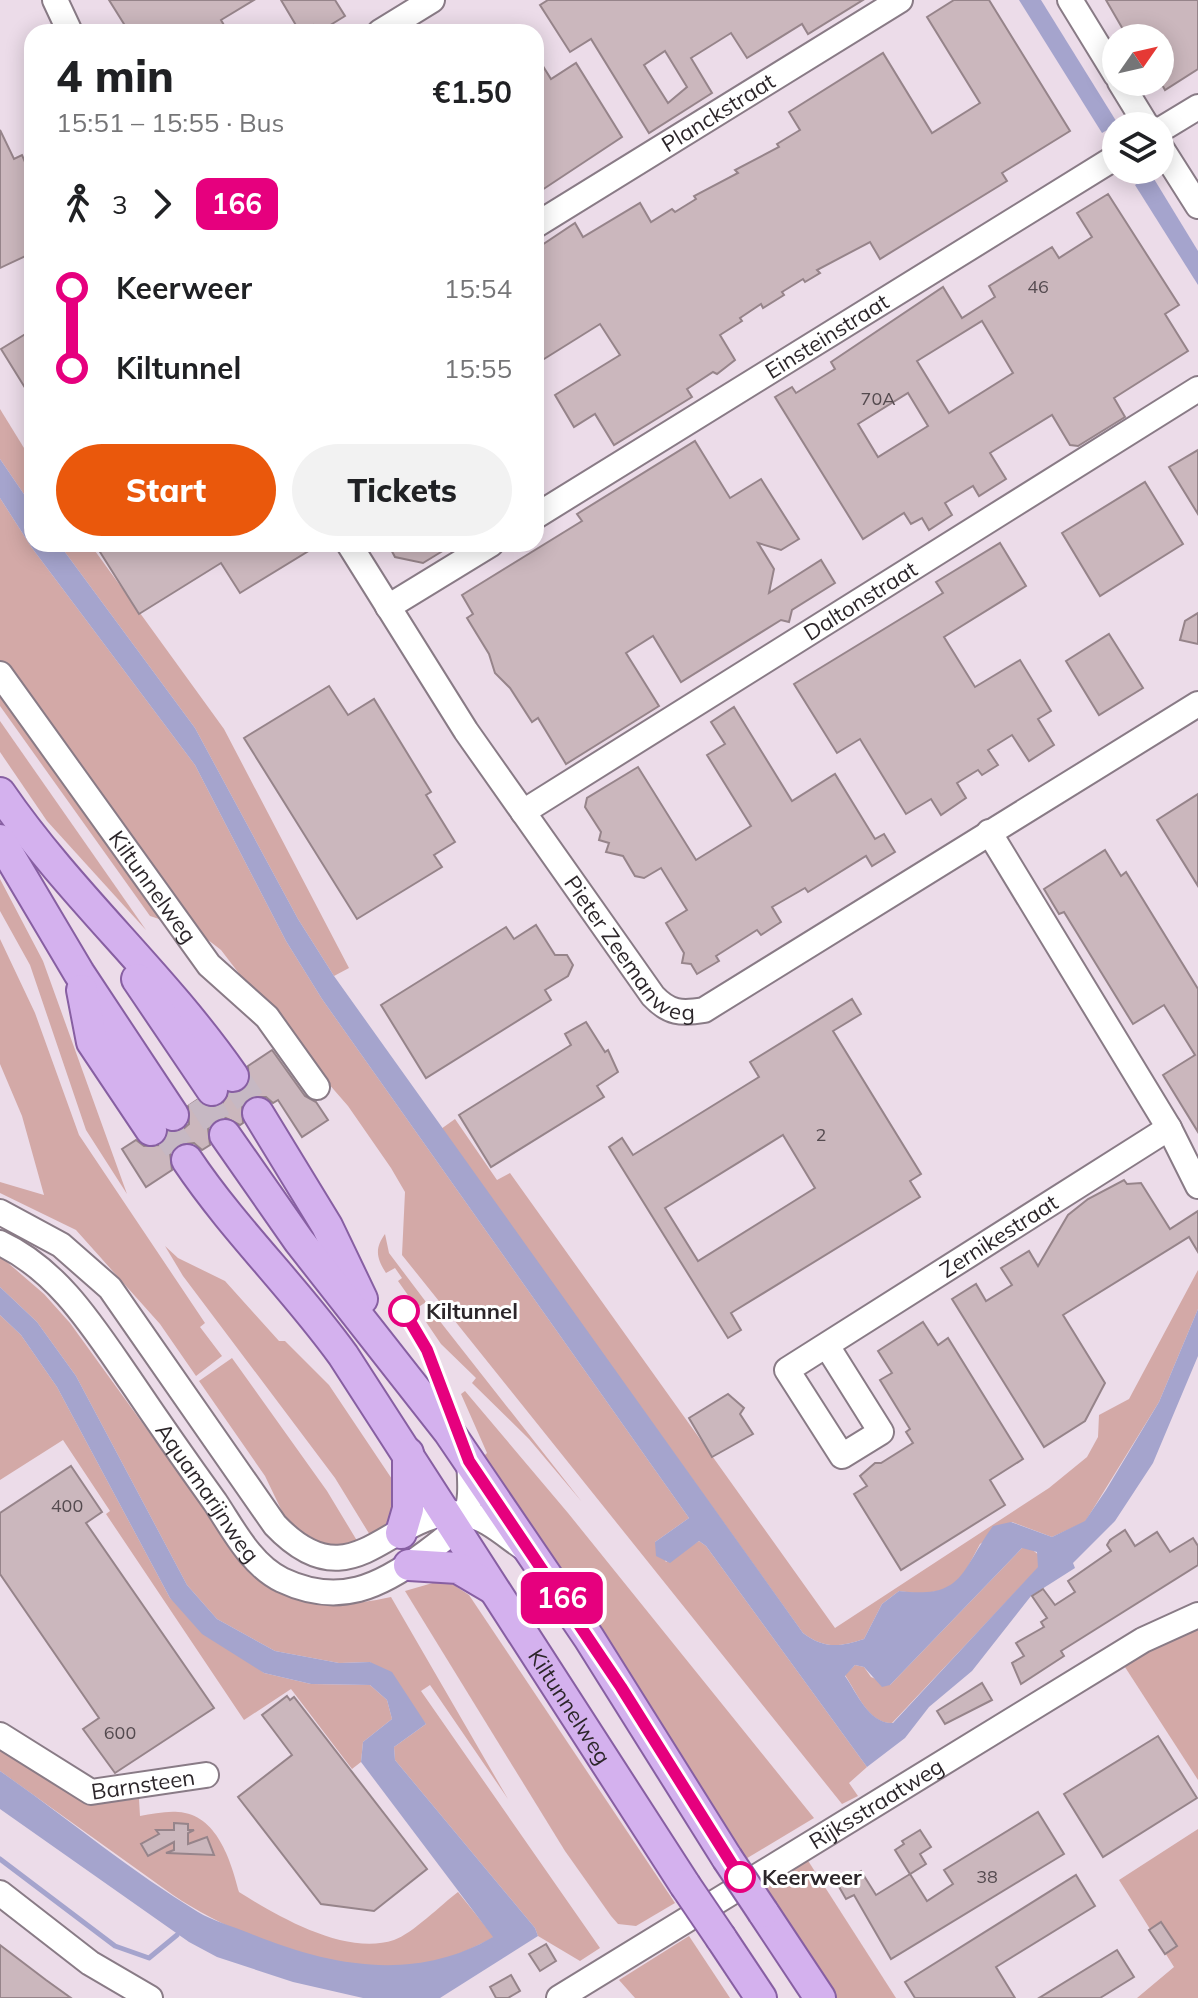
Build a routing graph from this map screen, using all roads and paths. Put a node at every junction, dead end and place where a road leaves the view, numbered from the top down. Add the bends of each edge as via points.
1 (55, 0) edge
2 (432, 0) edge
3 (900, 0) edge
4 (1070, 0) edge
5 (66, 24) edge
6 (393, 24) edge
7 (1102, 52) edge
8 (1198, 107) edge
9 (1174, 122) edge
10 (1102, 166) edge
11 (1174, 168) edge
12 (1198, 206) edge
13 (544, 220) edge
14 (1198, 389) edge
15 (544, 511) edge
16 (354, 552) edge
17 (478, 552) edge
18 (388, 607) junction
19 (0, 674) edge
20 (1198, 704) edge
21 (0, 793) edge
22 (523, 812) junction
23 (989, 832) junction
24 (0, 840) edge
25 (317, 1087) dead end
26 (1169, 1128) junction
27 (1198, 1186) edge
28 (0, 1212) edge
29 (0, 1243) edge
30 (827, 1346) dead end
31 (408, 1453) junction
32 (469, 1461) junction
33 (458, 1519) junction
34 (401, 1533) junction
35 (532, 1553) junction
36 (409, 1565) junction
37 (497, 1592) junction
38 (1198, 1615) edge
39 (0, 1735) edge
40 (206, 1775) dead end
41 (0, 1893) edge
42 (576, 1994) edge
43 (150, 1998) edge
44 (761, 1998) edge
45 (820, 1998) edge

1 - 5 street
2 - 6 street
3 - 13 street, Planckstraat
4 - 7 street
8 - 9 street
10 - 15 street, Einsteinstraat
11 - 12 street
14 - 22 street, Daltonstraat
16 - 18 street, Pieter Zeemanweg
17 - 18 street
18 - 22 street, Pieter Zeemanweg
19 - 25 street, Kiltunnelweg via 209,965 267,1017
20 - 23 street, Pieter Zeemanweg
21 - 24 main road via 40,852 193,1019 193,1103 79,973
22 - 23 street, Pieter Zeemanweg via 653,996 665,1009 683,1014 704,1010
23 - 26 street
26 - 27 street
26 - 30 street, Zernikestraat
28 - 34 street, Aquamarijnweg via 61,1245 110,1288 286,1536 314,1553 348,1556
29 - 36 street, Aquamarijnweg via 28,1259 74,1303 244,1545 271,1573 302,1587 340,1594 361,1591
31 - 32 main road, Kiltunnelweg via 321,1324 232,1224 217,1140 384,1344
31 - 33 main road, Kiltunnelweg
31 - 34 main road via 408,1509
32 - 33 street
32 - 35 main road, Kiltunnelweg
33 - 34 street, Aquamarijnweg via 422,1521
33 - 35 street via 485,1522
33 - 36 street, Aquamarijnweg
33 - 37 main road, Kiltunnelweg
35 - 45 main road, Kiltunnelweg, bridge
36 - 37 main road via 458,1568
37 - 44 main road, Kiltunnelweg, bridge
38 - 42 street, Rijksstraatweg via 1143,1640
39 - 40 street, Barnsteen via 91,1792
41 - 43 street via 90,1963

